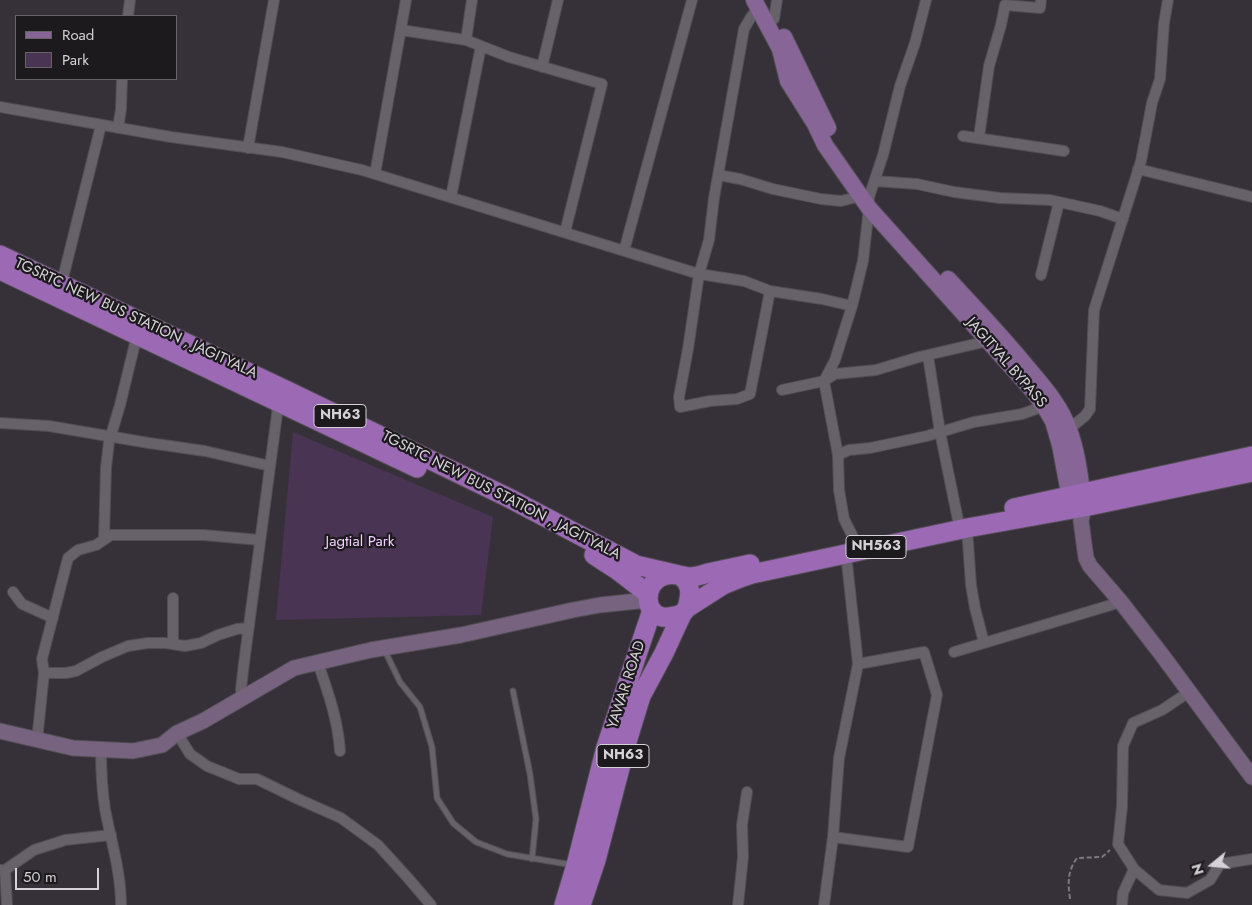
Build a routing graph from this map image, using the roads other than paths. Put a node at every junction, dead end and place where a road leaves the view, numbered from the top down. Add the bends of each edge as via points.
1 (130, 0) edge
2 (274, 0) edge
3 (406, 0) edge
4 (472, 0) edge
5 (558, 0) edge
6 (692, 0) edge
7 (777, 0) edge
8 (926, 0) edge
9 (1041, 0) edge
10 (1168, 0) edge
11 (759, 3) edge
12 (128, 15) edge
13 (774, 19) junction
14 (401, 30) junction
15 (466, 40) junction
16 (482, 46) junction
17 (542, 67) junction
18 (122, 80) edge
19 (0, 107) edge
20 (101, 125) junction
21 (118, 128) junction
22 (964, 136) dead end
23 (979, 137) junction
24 (248, 148) junction
25 (1064, 151) dead end
26 (1138, 169) junction
27 (375, 174) junction
28 (718, 175) junction
29 (875, 181) junction
30 (451, 197) junction
31 (1252, 197) edge
32 (867, 201) junction
33 (1059, 202) junction
34 (1123, 219) junction
35 (565, 232) junction
36 (624, 251) junction
37 (0, 255) edge
38 (0, 270) edge
39 (699, 274) junction
40 (1041, 274) dead end
41 (60, 290) junction
42 (770, 291) junction
43 (852, 306) junction
44 (137, 334) junction
45 (988, 341) junction
46 (928, 356) junction
47 (824, 381) junction
48 (782, 390) dead end
49 (280, 395) junction
50 (1044, 406) junction
51 (0, 423) edge
52 (1069, 429) junction
53 (940, 432) junction
54 (110, 437) junction
55 (838, 454) junction
56 (1252, 456) edge
57 (270, 466) junction
58 (1252, 472) edge
59 (1078, 505) junction
60 (962, 524) junction
61 (104, 539) junction
62 (260, 540) junction
63 (850, 547) junction
64 (679, 575) junction
65 (13, 592) dead end
66 (173, 598) dead end
67 (649, 601) junction
68 (1121, 602) junction
69 (685, 611) junction
70 (53, 618) junction
71 (248, 628) junction
72 (984, 643) junction
73 (173, 644) junction
74 (384, 648) junction
75 (954, 652) dead end
76 (318, 663) junction
77 (858, 664) junction
78 (44, 673) junction
79 (513, 691) dead end
80 (1188, 692) junction
81 (242, 698) junction
82 (0, 731) edge
83 (177, 733) junction
84 (36, 740) junction
85 (101, 750) junction
86 (340, 751) dead end
87 (1252, 777) edge
88 (746, 792) dead end
89 (111, 834) junction
90 (833, 837) junction
91 (532, 859) junction
92 (1252, 859) edge
93 (576, 865) junction
94 (1134, 869) junction
95 (2, 870) edge
96 (7, 905) edge
97 (121, 905) edge
98 (431, 905) edge
99 (564, 905) edge
100 (581, 905) edge
101 (738, 905) edge
102 (824, 905) edge
103 (1122, 905) edge

1 - 12 street
2 - 24 street
3 - 14 street
4 - 15 street
5 - 17 street
6 - 36 street
7 - 13 street
8 - 29 street
9 - 23 street via 1040,8 1005,5 988,66
10 - 26 street via 1160,79
11 - 13 main road, JAGITYAL BYPASS
11 - 28 street via 744,29
11 - 32 main road, JAGITYAL BYPASS via 780,49 788,81 825,145
13 - 32 main road, JAGITYAL BYPASS
14 - 15 street
14 - 27 street
15 - 16 street
16 - 17 street
16 - 30 street
17 - 35 street via 602,84
18 - 21 street
19 - 20 street
20 - 21 street
20 - 41 street
21 - 24 street
22 - 23 street
23 - 25 street
24 - 27 street via 282,152
26 - 31 street
26 - 34 street
27 - 30 street
28 - 32 street via 821,199
28 - 39 street via 709,240
29 - 32 street
29 - 33 street via 917,184 1000,198
30 - 35 street
32 - 43 street via 863,261
32 - 45 main road, JAGITYAL BYPASS
32 - 52 main road, JAGITYAL BYPASS via 999,333 1052,398
33 - 34 street
33 - 40 street
34 - 52 street via 1094,310 1090,409
35 - 36 street
36 - 39 street
37 - 41 highway, TGSRTC NEW BUS STATION , JAGITYALA / NH63
38 - 41 highway, NH63
39 - 42 street via 744,281
39 - 42 street via 680,407 710,400 737,399 750,394
41 - 44 highway, NH63
41 - 49 highway, TGSRTC NEW BUS STATION , JAGITYALA / NH63
42 - 43 street
43 - 47 street via 835,360
44 - 49 highway, NH63
44 - 54 street
45 - 46 street
45 - 50 main road, JAGITYAL BYPASS
46 - 47 street via 876,370 835,374
46 - 53 street
47 - 48 street
47 - 55 street
49 - 57 street
49 - 64 highway, TGSRTC NEW BUS STATION , JAGITYALA / NH63 via 509,498 636,565
49 - 67 highway, NH63 via 594,555 617,570
50 - 53 street
50 - 59 main road, JAGITYAL BYPASS via 1053,421
51 - 54 street via 49,426
52 - 59 main road, JAGITYAL BYPASS via 1077,458
53 - 55 street
53 - 60 street
54 - 57 street via 205,451
54 - 61 street
55 - 63 street via 839,490
56 - 59 highway, NH563
57 - 62 street
58 - 59 highway, NH563
59 - 60 highway, NH563
59 - 68 main road via 1086,558
60 - 63 highway, NH563
60 - 72 street
61 - 62 street via 126,534
61 - 70 street via 68,558
62 - 71 street
63 - 64 highway, NH563 via 692,577
63 - 69 highway, NH563 via 740,578 723,585
63 - 77 street
64 - 67 highway, NH563 via 664,576 651,584
64 - 69 highway, NH63 via 690,591
65 - 70 street via 22,604
66 - 73 street
67 - 69 highway, NH563 via 657,615 664,618
67 - 74 main road via 600,605
67 - 93 highway, YAWAR ROAD / NH63 via 606,747
68 - 72 street
68 - 80 main road
69 - 100 highway, NH63 via 641,696
70 - 78 street via 42,660
71 - 73 street via 228,631 201,643
71 - 81 street
72 - 75 street
73 - 78 street via 128,646 76,671
74 - 76 main road
74 - 91 lane via 400,682 420,707 432,747 437,798 453,823 476,842 506,854
76 - 81 main road via 294,668
76 - 86 street via 335,714
77 - 90 street via 839,758
77 - 90 street via 924,652 937,695 908,847
78 - 84 street
79 - 91 lane via 536,819
80 - 87 main road
80 - 94 street via 1162,710 1133,723 1124,746 1118,844
81 - 83 main road
82 - 84 main road
83 - 85 main road via 162,745 133,751
83 - 98 street via 190,754 207,766 239,779 257,779 342,818 378,845
84 - 85 main road
85 - 89 street via 102,784
88 - 101 street
89 - 95 street via 66,840 34,850
89 - 97 street via 121,887
90 - 102 street
91 - 93 lane
92 - 94 street via 1220,864 1210,880 1187,893 1159,890
93 - 99 highway, YAWAR ROAD / NH63
94 - 103 street via 1123,893
95 - 96 street

